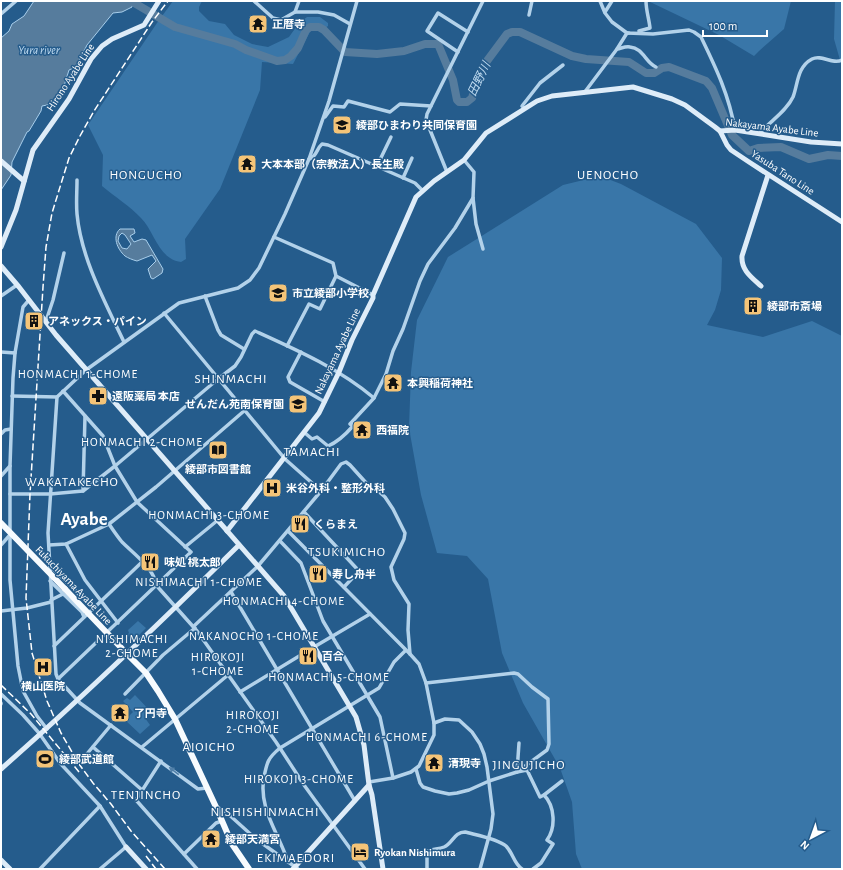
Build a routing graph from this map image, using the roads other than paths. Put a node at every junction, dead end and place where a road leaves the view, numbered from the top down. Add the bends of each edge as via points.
1 (16, 1) edge
2 (159, 1) edge
3 (254, 1) edge
4 (299, 1) edge
5 (357, 1) edge
6 (483, 1) edge
7 (532, 1) edge
8 (600, 1) edge
9 (612, 1) edge
10 (646, 1) edge
11 (295, 12) junction
12 (605, 13) junction
13 (1, 14) edge
14 (529, 14) dead end
15 (350, 24) junction
16 (468, 32) junction
17 (627, 33) junction
18 (617, 49) junction
19 (458, 52) junction
20 (842, 60) edge
21 (564, 65) dead end
22 (656, 67) dead end
23 (584, 93) junction
24 (431, 106) junction
25 (524, 108) junction
26 (323, 119) junction
27 (731, 130) junction
28 (720, 132) junction
29 (759, 134) junction
30 (391, 137) dead end
31 (842, 144) edge
32 (412, 158) dead end
33 (310, 159) junction
34 (464, 160) junction
35 (1, 161) edge
36 (377, 166) junction
37 (447, 172) junction
38 (768, 175) junction
39 (403, 178) junction
40 (77, 180) dead end
41 (24, 181) junction
42 (422, 190) junction
43 (473, 198) junction
44 (842, 222) edge
45 (274, 237) junction
46 (1, 247) edge
47 (483, 249) dead end
48 (64, 253) dead end
49 (1, 266) edge
50 (336, 276) junction
51 (17, 285) junction
52 (761, 286) dead end
53 (373, 295) junction
54 (1, 296) edge
55 (205, 296) junction
56 (29, 300) junction
57 (164, 313) junction
58 (46, 321) junction
59 (124, 342) junction
60 (287, 346) junction
61 (244, 349) junction
62 (1, 352) edge
63 (300, 352) junction
64 (15, 353) junction
65 (86, 370) junction
66 (339, 372) junction
67 (218, 379) junction
68 (63, 391) junction
69 (12, 396) junction
70 (57, 398) junction
71 (374, 398) junction
72 (325, 402) junction
73 (244, 411) junction
74 (85, 416) junction
75 (11, 429) junction
76 (305, 433) junction
77 (1, 434) edge
78 (147, 439) junction
79 (285, 458) junction
80 (10, 466) junction
81 (115, 466) junction
82 (174, 471) junction
83 (1, 476) edge
84 (84, 491) junction
85 (321, 491) junction
86 (10, 494) junction
87 (50, 494) junction
88 (137, 502) junction
89 (304, 512) junction
90 (218, 520) junction
91 (1, 522) edge
92 (109, 524) junction
93 (227, 531) junction
94 (288, 531) junction
95 (9, 536) junction
96 (280, 541) junction
97 (66, 544) junction
98 (1, 545) edge
99 (49, 545) junction
100 (238, 545) junction
101 (185, 547) junction
102 (142, 562) junction
103 (50, 566) junction
104 (258, 566) junction
105 (50, 581) junction
106 (156, 585) junction
107 (344, 587) junction
108 (64, 591) junction
109 (231, 592) junction
110 (102, 600) junction
111 (51, 601) junction
112 (176, 607) junction
113 (93, 608) junction
114 (13, 610) junction
115 (1, 612) edge
116 (370, 614) junction
117 (86, 615) junction
118 (118, 623) junction
119 (194, 627) junction
120 (106, 632) junction
121 (333, 636) junction
122 (54, 646) junction
123 (314, 646) junction
124 (405, 651) junction
125 (127, 653) junction
126 (410, 654) junction
127 (277, 670) junction
128 (146, 673) junction
129 (228, 675) junction
130 (58, 679) junction
131 (426, 683) junction
132 (240, 692) junction
133 (1, 694) edge
134 (125, 694) dead end
135 (368, 696) junction
136 (78, 700) junction
137 (350, 706) junction
138 (175, 719) junction
139 (434, 723) junction
140 (112, 725) junction
141 (47, 729) junction
142 (312, 729) junction
143 (40, 735) junction
144 (519, 743) dead end
145 (93, 747) junction
146 (142, 747) junction
147 (280, 748) junction
148 (161, 760) junction
149 (81, 761) dead end
150 (1, 769) edge
151 (416, 769) junction
152 (517, 772) junction
153 (393, 778) junction
154 (488, 781) junction
155 (562, 781) dead end
156 (369, 783) junction
157 (207, 788) junction
158 (142, 790) junction
159 (544, 795) junction
160 (355, 801) junction
161 (100, 806) junction
162 (216, 807) junction
163 (222, 821) junction
164 (334, 824) junction
165 (489, 839) junction
166 (126, 847) junction
167 (184, 854) junction
168 (1, 860) edge
169 (288, 862) junction
170 (295, 868) edge
171 (10, 869) edge
172 (40, 869) edge
173 (100, 869) edge
174 (146, 869) edge
175 (197, 869) edge
176 (249, 869) edge
177 (365, 869) edge
178 (383, 869) edge
179 (427, 869) edge
180 (480, 869) edge
181 (522, 869) edge
182 (532, 869) edge

1 - 13 street
2 - 41 main road, Hirono Ayabe Line via 144,25 107,42 91,59 69,99 33,150
3 - 11 street via 273,18 281,20
4 - 11 street
5 - 15 street
6 - 16 street
7 - 14 street
8 - 12 street
9 - 12 street
10 - 17 street via 650,28
11 - 15 street via 327,13
12 - 17 street
15 - 26 street
16 - 19 street
16 - 19 street via 438,13 427,31
17 - 18 street
17 - 27 street via 653,34 689,30 701,37 727,94 732,112
18 - 22 street via 629,46 636,48
18 - 23 street
19 - 24 street
20 - 29 street via 836,62 817,57 809,61 799,74 790,102
21 - 25 street via 540,83 522,106
23 - 25 main road, Nakayama Ayabe Line via 552,96
23 - 28 main road, Nakayama Ayabe Line via 634,87 662,95 685,105
24 - 26 street via 400,104 390,112 348,101 344,106 332,106
24 - 37 street via 426,120
25 - 34 main road, Nakayama Ayabe Line via 486,133
26 - 33 street
27 - 28 main road, Nakayama Ayabe Line
27 - 29 main road, Nakayama Ayabe Line
28 - 38 main road, Yasuba Tano Line via 731,150
29 - 31 main road, Nakayama Ayabe Line
30 - 36 street
32 - 39 street
33 - 36 street via 322,144
33 - 45 street
34 - 37 main road, Nakayama Ayabe Line
34 - 43 street via 474,172
35 - 41 main road
36 - 39 street
37 - 42 main road, Nakayama Ayabe Line
38 - 44 main road, Yasuba Tano Line
38 - 52 main road via 742,256 747,273
39 - 42 street via 415,183
40 - 59 street via 77,214 85,252 99,290
41 - 46 main road, Hirono Ayabe Line
42 - 53 main road, Nakayama Ayabe Line via 410,208
43 - 47 street via 476,224
43 - 71 street via 455,228 428,264 386,374
45 - 50 street via 332,263
45 - 55 street via 259,268 250,280 238,288
48 - 58 street
49 - 51 main road
50 - 53 street
50 - 60 street via 320,309 309,304
51 - 54 street
51 - 56 main road
53 - 66 main road, Nakayama Ayabe Line
55 - 57 street via 179,303
55 - 61 street via 221,335
56 - 58 main road
56 - 64 street via 23,307
57 - 59 street
57 - 67 street
58 - 65 main road
59 - 65 street
60 - 61 street via 255,331
60 - 63 street
61 - 67 street via 235,366
62 - 64 street
63 - 66 street
63 - 72 street via 288,377 290,382
64 - 69 street
65 - 68 street
65 - 78 main road
66 - 71 street
66 - 72 main road, Nakayama Ayabe Line
67 - 73 street
67 - 78 street
68 - 70 street
68 - 74 street
69 - 70 street
69 - 75 street
70 - 87 street
71 - 76 street via 350,424 353,426 345,435 333,444 328,446 317,437 312,440
72 - 76 main road, Nakayama Ayabe Line
73 - 79 street
73 - 82 street
74 - 81 street via 103,436
74 - 84 street
75 - 77 street
75 - 80 street
76 - 79 main road, Nakayama Ayabe Line
78 - 81 street
78 - 82 main road
79 - 85 street
79 - 93 main road, Nakayama Ayabe Line
80 - 83 street
80 - 86 street
81 - 84 street
81 - 88 street
82 - 88 street
82 - 90 main road
84 - 87 street
85 - 89 street
85 - 126 street via 341,464 346,462 385,498 393,509 405,532 391,567 394,580 409,604
86 - 87 street
86 - 95 street
87 - 99 street
88 - 92 street
88 - 101 street
89 - 94 street
89 - 107 street via 358,571
90 - 93 main road
90 - 101 street
91 - 108 main road, Fukuchiyama Ayabe Line, bridge
92 - 97 street
92 - 102 street
93 - 100 main road
94 - 96 street
94 - 107 street
95 - 98 street
95 - 114 street
96 - 104 street
96 - 121 street via 301,563 323,621
97 - 99 street
97 - 110 street via 85,580
99 - 103 street
100 - 104 main road
100 - 112 main road
101 - 106 street via 190,552
102 - 106 street via 150,569
102 - 110 street
103 - 105 street
103 - 113 street
104 - 109 street
104 - 123 main road via 284,596
105 - 108 street
105 - 111 street
106 - 112 street
106 - 118 street
107 - 116 street
108 - 111 street
108 - 117 main road, Fukuchiyama Ayabe Line
109 - 119 street
109 - 127 street
110 - 113 street
110 - 118 street
111 - 114 street
111 - 122 street
112 - 119 street
112 - 125 main road
113 - 117 street
114 - 115 street
114 - 141 street via 23,691
116 - 121 street
116 - 124 street
117 - 120 main road, Fukuchiyama Ayabe Line
117 - 122 street
118 - 120 street
119 - 128 street
119 - 129 street
120 - 125 main road, Fukuchiyama Ayabe Line
120 - 130 street
121 - 123 street
121 - 135 street
122 - 130 street
123 - 127 street
123 - 137 main road
124 - 126 street
124 - 135 street via 394,662 379,688
125 - 128 main road, Fukuchiyama Ayabe Line
125 - 136 main road
126 - 131 street via 419,664
127 - 132 street
127 - 142 street
128 - 134 street
128 - 138 main road, Fukuchiyama Ayabe Line
129 - 132 street
129 - 138 street
130 - 136 street
131 - 139 street
131 - 152 street via 514,673 546,696 549,702 550,744 547,750
132 - 147 street
133 - 143 street
135 - 137 street
135 - 153 street via 380,717
136 - 140 street
136 - 141 main road
137 - 142 street
137 - 156 main road via 364,744
138 - 146 street
138 - 157 main road, Fukuchiyama Ayabe Line
139 - 151 street via 434,735
139 - 154 street via 446,719 459,720 472,732 484,754
140 - 145 street
140 - 146 street
141 - 143 main road
142 - 147 street
142 - 160 street
143 - 150 main road
143 - 161 street via 60,762
144 - 152 street
145 - 149 street
145 - 158 street
146 - 148 street
147 - 164 street
147 - 169 street via 270,756 262,786 269,819
157 -> 148 street via 198,789
148 - 158 street
151 - 153 street
151 - 154 street via 423,787 449,794 469,790
152 - 154 street
152 - 159 street via 527,770 540,797
153 - 156 street
154 - 165 street via 493,814
155 - 159 street
156 - 160 main road
156 - 178 main road
157 - 162 main road, Fukuchiyama Ayabe Line
158 - 167 street via 136,800
159 - 182 street via 553,808 552,834 547,840 553,844 541,863
160 - 164 main road
161 - 166 street
161 - 172 street
162 - 163 main road, Fukuchiyama Ayabe Line
162 - 169 street via 226,812 256,839
163 - 167 street
163 - 176 main road, Fukuchiyama Ayabe Line via 232,844
164 - 170 main road
164 - 177 street
165 - 179 street via 461,832 443,848 428,851
165 - 180 street
165 - 181 street via 507,847
166 - 173 street
166 - 174 main road
167 - 175 street
168 - 171 main road
169 - 170 street

